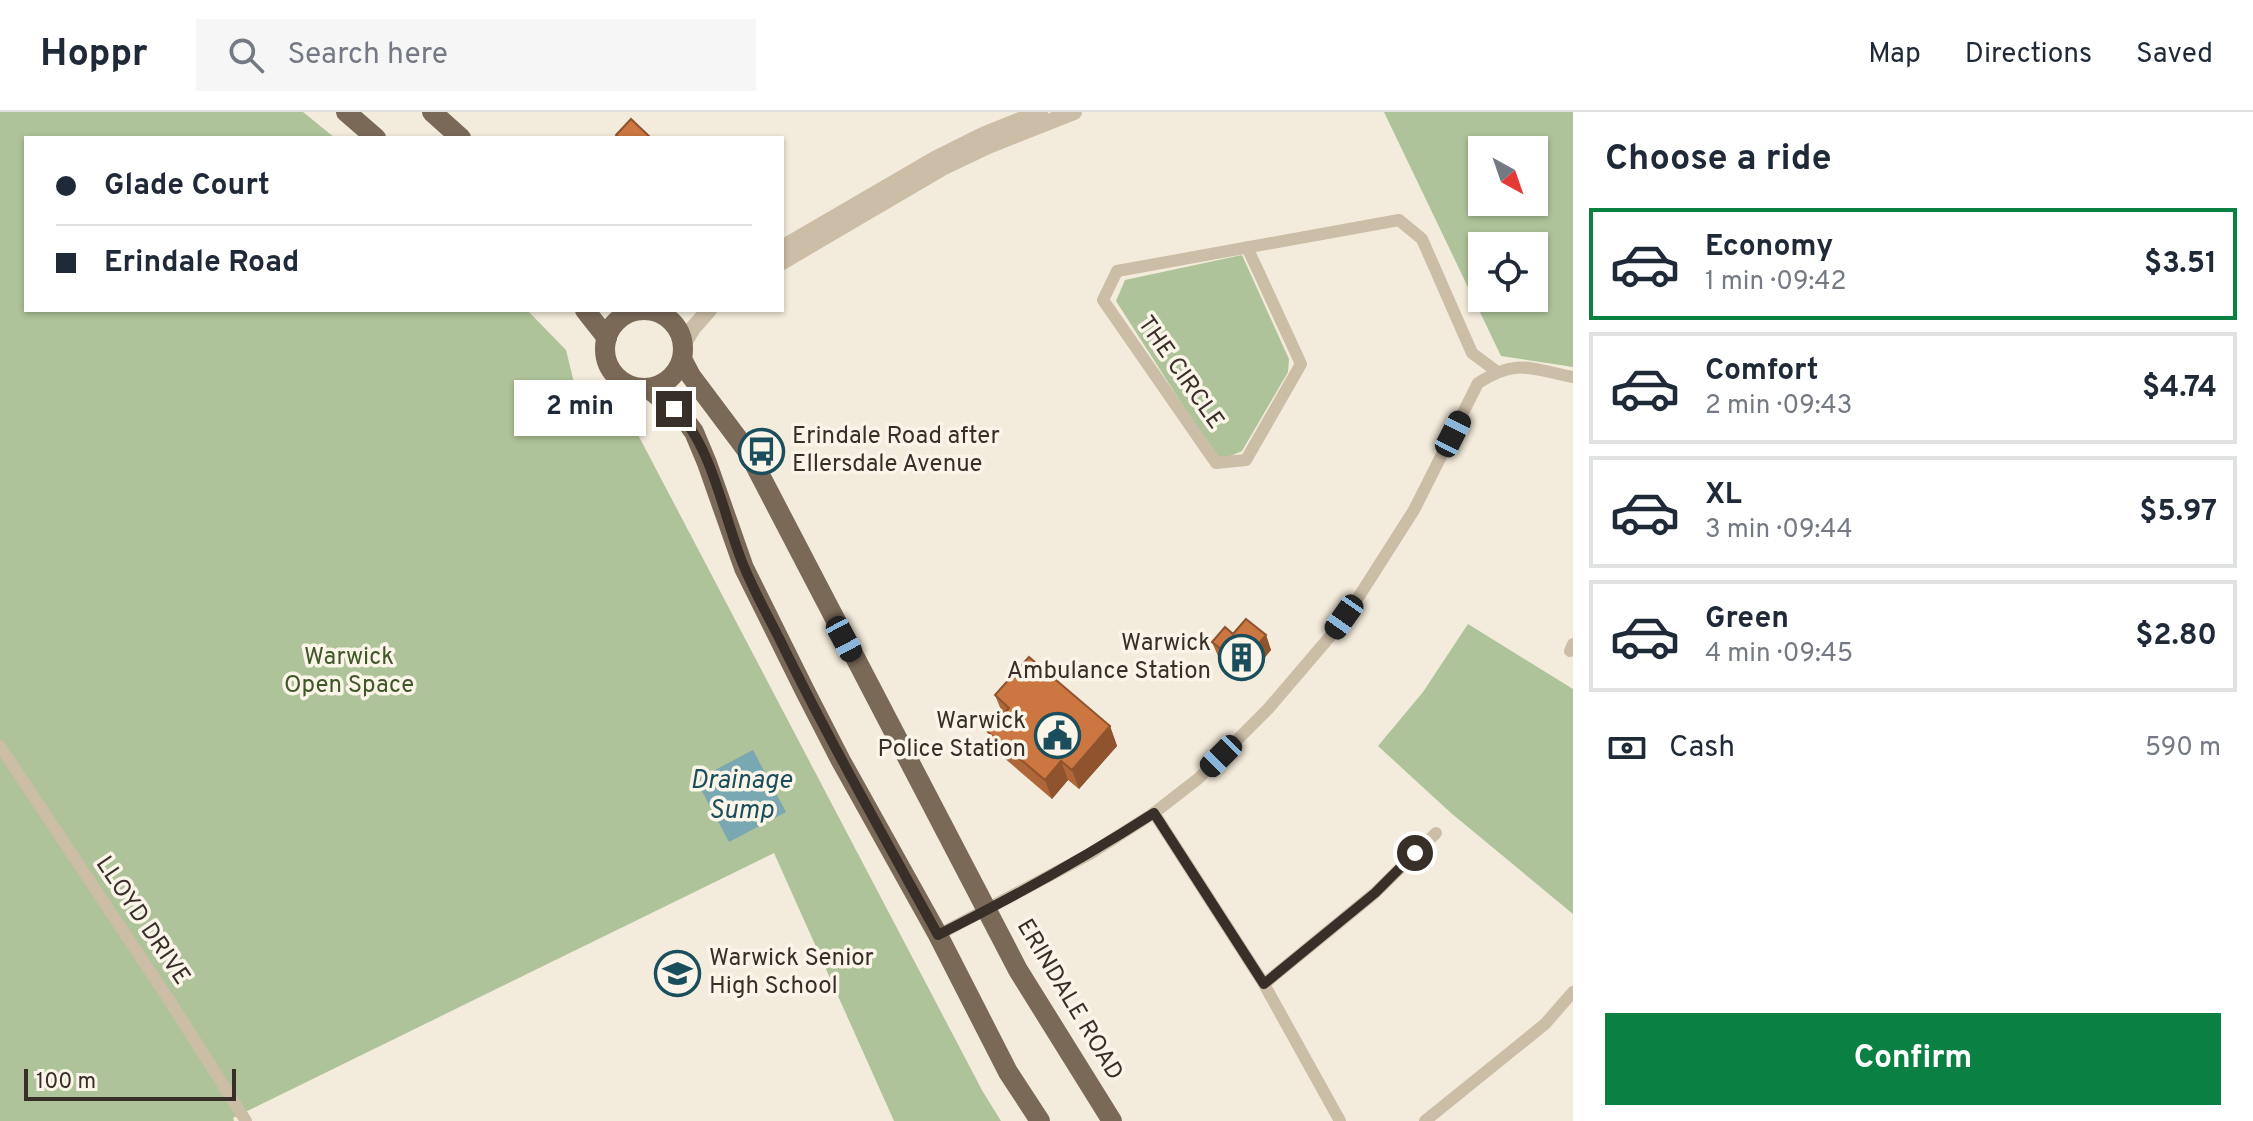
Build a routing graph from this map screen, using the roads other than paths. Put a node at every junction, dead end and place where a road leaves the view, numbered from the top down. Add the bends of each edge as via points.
1 (346, 112) edge
2 (432, 112) edge
3 (1040, 112) edge
4 (1074, 112) edge
5 (374, 136) edge
6 (459, 136) edge
7 (784, 247) edge
8 (1247, 247) junction
9 (784, 261) edge
10 (587, 312) edge
11 (633, 312) edge
12 (655, 312) edge
13 (707, 312) edge
14 (607, 338) junction
15 (683, 352) junction
16 (1496, 371) junction
17 (1573, 377) edge
18 (648, 388) junction
19 (0, 746) edge
20 (1154, 813) junction
21 (1436, 833) dead end
22 (988, 910) junction
23 (938, 935) junction
24 (1264, 984) junction
25 (1573, 992) edge
26 (246, 1121) edge
27 (1040, 1121) edge
28 (1112, 1121) edge
29 (1340, 1121) edge
30 (1425, 1121) edge

1 - 5 main road
2 - 6 main road
3 - 7 street via 935,159
4 - 9 street via 942,168
8 - 8 street, THE CIRCLE via 1117,271 1103,300 1216,463 1246,460 1301,364
8 - 16 street, THE CIRCLE via 1399,220 1422,239 1472,353
10 - 14 main road
11 - 14 main road via 614,325
12 - 15 main road, ERINDALE ROAD via 673,323
13 - 15 street
14 - 18 main road via 607,363 614,374 635,387
15 - 18 main road via 670,379
15 - 22 main road, ERINDALE ROAD via 691,376 748,452
16 - 17 street via 1516,366
16 - 20 street via 1478,383 1414,510 1333,633 1268,709 1199,778
18 - 23 main road via 694,432 744,568 841,761
19 - 26 street, LLOYD DRIVE
20 - 22 street
20 - 24 street
21 - 24 street via 1375,893
22 - 23 street
22 - 28 main road, ERINDALE ROAD via 1018,970
23 - 27 main road via 1008,1072
24 - 29 street
25 - 30 street via 1545,1024

